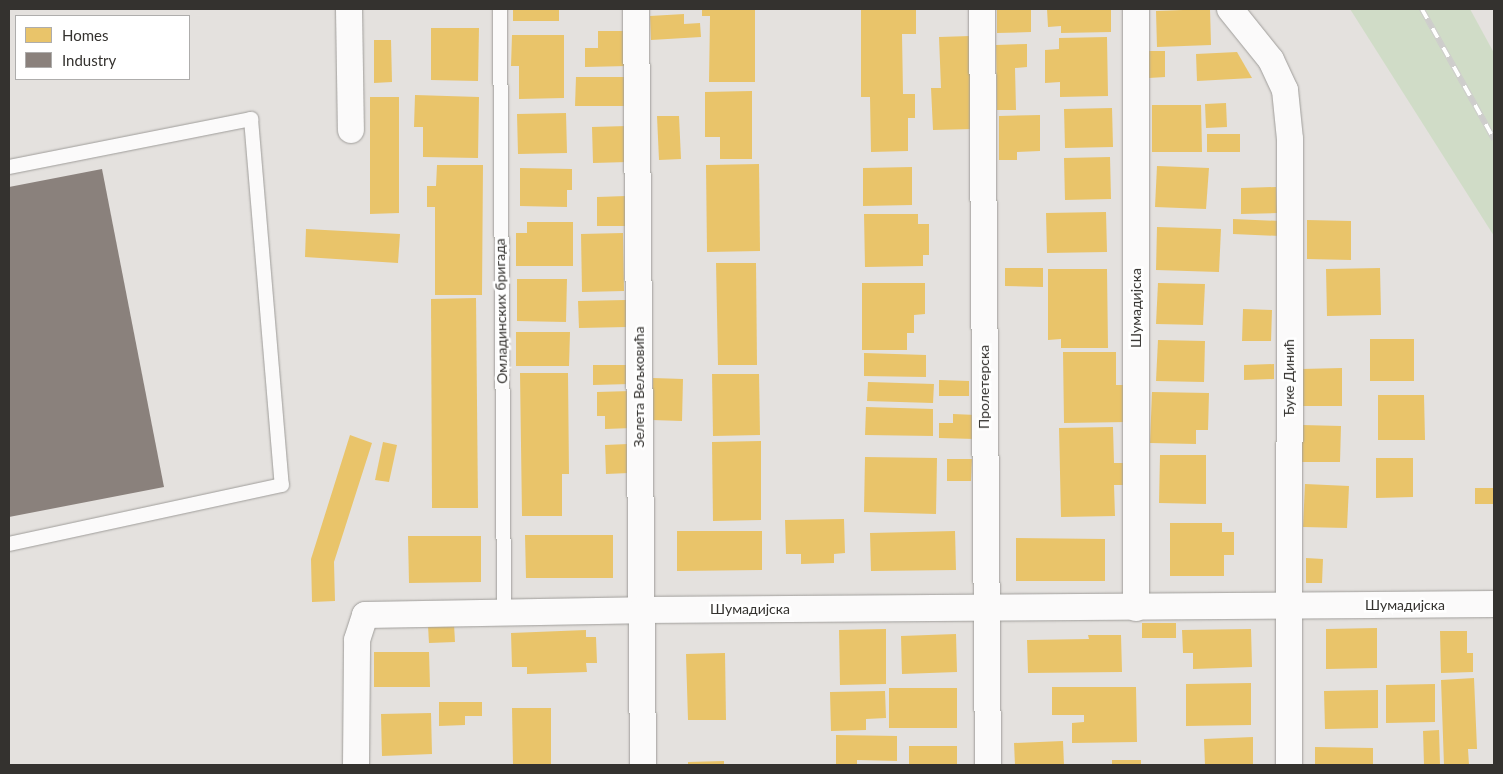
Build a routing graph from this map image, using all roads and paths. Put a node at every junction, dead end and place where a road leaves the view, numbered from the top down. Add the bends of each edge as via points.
1 (349, 9) edge
2 (500, 9) edge
3 (636, 9) edge
4 (982, 9) edge
5 (1136, 9) edge
6 (1230, 9) edge
7 (351, 130) dead end
8 (9, 167) edge
9 (9, 544) edge
10 (1494, 604) edge
11 (1288, 606) junction
12 (986, 608) junction
13 (1136, 608) junction
14 (641, 610) junction
15 (504, 613) junction
16 (356, 765) edge
17 (644, 765) edge
18 (988, 765) edge
19 (1289, 765) edge

1 - 7 street
2 - 15 lane, Омладинских бригада
3 - 14 street, Зелета Вељковића
4 - 12 street, Пролетерска
5 - 13 street, Шумадијска
6 - 11 street, Ђуке Динић via 1271,60 1285,90 1290,139
8 - 9 lane via 251,118 282,485
10 - 11 street, Шумадијска
11 - 13 street, Шумадијска
11 - 19 street, Ђуке Динић
12 - 13 street, Шумадијска
12 - 14 street, Шумадијска
12 - 18 street, Пролетерска
14 - 15 street, Шумадијска
14 - 17 street, Зелета Вељковића
15 - 16 street, Шумадијска via 365,616 357,640

